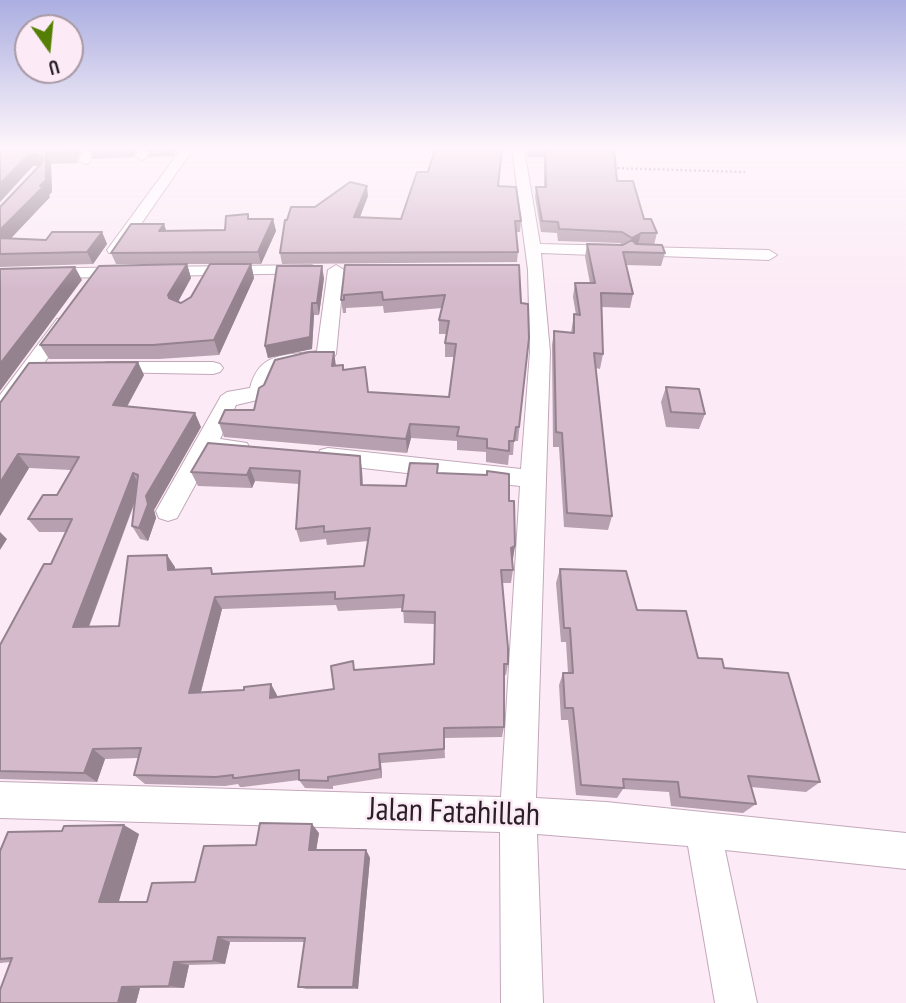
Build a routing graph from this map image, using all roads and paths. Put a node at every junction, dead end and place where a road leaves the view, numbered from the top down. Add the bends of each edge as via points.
1 (153, 196) edge
2 (522, 196) edge
3 (620, 251) edge
4 (639, 251) edge
5 (769, 255) dead end
6 (530, 263) junction
7 (207, 270) junction
8 (98, 273) junction
9 (0, 274) edge
10 (196, 290) edge
11 (30, 368) junction
12 (56, 368) edge
13 (82, 368) edge
14 (213, 368) dead end
15 (0, 410) edge
16 (205, 446) junction
17 (260, 450) edge
18 (302, 453) edge
19 (531, 479) junction
20 (168, 511) dead end
21 (0, 800) edge
22 (518, 815) junction
23 (703, 830) junction
24 (906, 851) edge
25 (522, 1003) edge
26 (736, 1003) edge

1 - 8 street
2 - 6 street
3 - 6 street
4 - 5 street
6 - 19 street via 540,352
7 - 8 street
7 - 10 street
7 - 16 street via 343,270 326,354 271,364 259,393 228,401
8 - 9 street
8 - 11 street
11 - 12 street
11 - 15 street
13 - 14 street
16 - 17 street
16 - 20 street
18 - 19 street
19 - 22 street
21 - 22 street, Jalan Fatahillah
22 - 23 street, Jalan Fatahillah
22 - 25 street
23 - 24 street, Jalan Fatahillah
23 - 26 street

